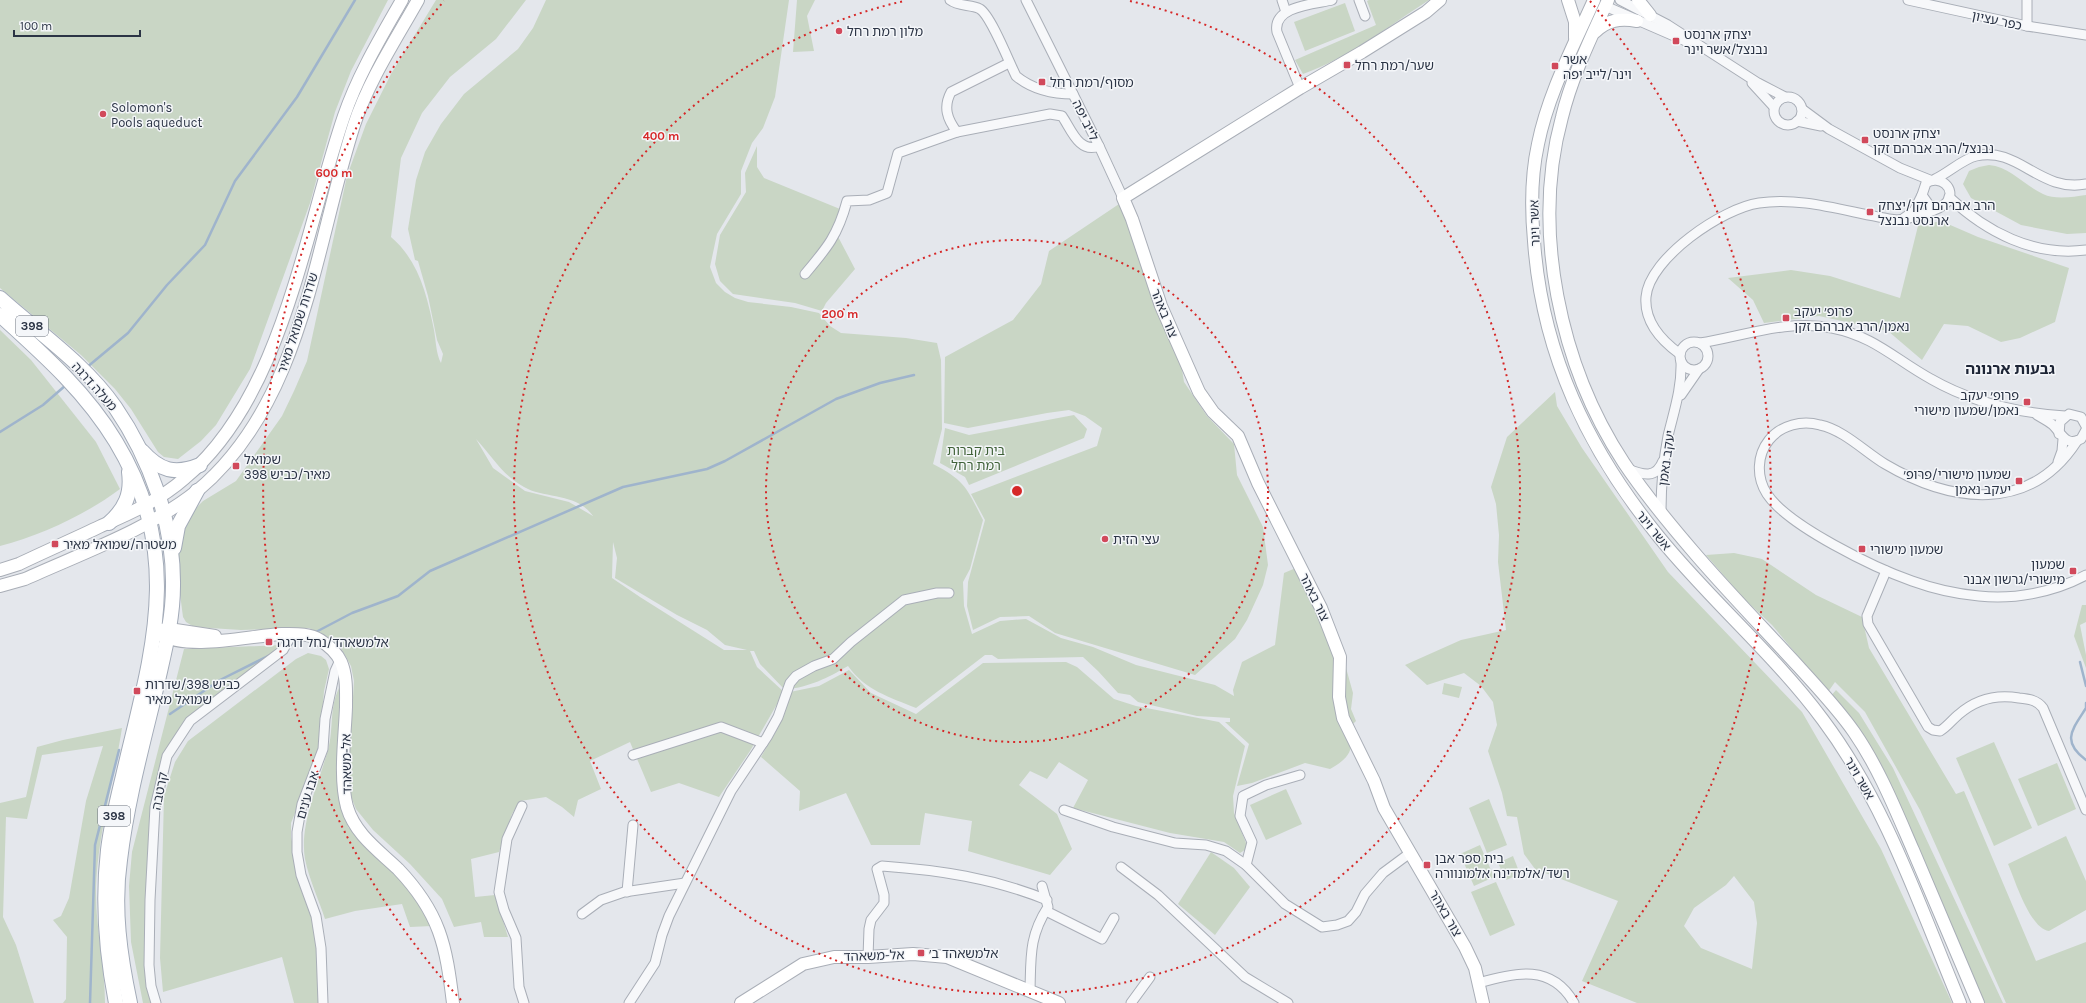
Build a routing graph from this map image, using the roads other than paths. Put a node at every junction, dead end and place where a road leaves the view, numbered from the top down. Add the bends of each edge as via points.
1 (402, 0) edge
2 (418, 0) edge
3 (950, 0) edge
4 (1026, 0) edge
5 (1282, 0) edge
6 (1332, 0) edge
7 (1359, 0) edge
8 (1440, 0) edge
9 (1568, 0) edge
10 (1593, 0) edge
11 (1620, 0) edge
12 (1638, 0) edge
13 (1908, 0) edge
14 (2027, 0) edge
15 (1607, 3) edge
16 (1286, 12) junction
17 (1650, 15) junction
18 (1365, 16) dead end
19 (1637, 20) junction
20 (2027, 26) junction
21 (2086, 35) edge
22 (1592, 36) junction
23 (1575, 43) junction
24 (1703, 47) junction
25 (1009, 63) junction
26 (1739, 71) junction
27 (1300, 88) junction
28 (1074, 94) junction
29 (1785, 97) junction
30 (1774, 107) junction
31 (1802, 109) junction
32 (1797, 121) junction
33 (1829, 129) junction
34 (957, 132) junction
35 (1099, 146) junction
36 (1962, 164) junction
37 (1900, 168) junction
38 (1933, 180) junction
39 (2086, 184) edge
40 (1948, 187) junction
41 (1922, 192) junction
42 (1949, 197) junction
43 (1123, 198) junction
44 (1940, 206) junction
45 (1968, 213) junction
46 (1901, 220) junction
47 (2086, 250) edge
48 (805, 274) dead end
49 (0, 298) edge
50 (0, 315) edge
51 (1658, 334) junction
52 (1734, 336) junction
53 (1700, 343) junction
54 (1687, 344) junction
55 (1708, 356) junction
56 (1680, 358) junction
57 (1699, 369) junction
58 (1676, 405) junction
59 (2034, 413) junction
60 (2065, 416) junction
61 (2086, 426) edge
62 (2086, 430) edge
63 (2061, 436) junction
64 (2077, 441) junction
65 (138, 445) junction
66 (1665, 458) junction
67 (127, 462) junction
68 (200, 465) junction
69 (2056, 465) junction
70 (1628, 469) junction
71 (197, 491) junction
72 (159, 498) junction
73 (144, 506) junction
74 (1661, 512) junction
75 (164, 514) junction
76 (109, 522) junction
77 (149, 522) junction
78 (172, 557) junction
79 (0, 570) edge
80 (1886, 571) junction
81 (2086, 575) edge
82 (2086, 580) edge
83 (2074, 581) junction
84 (0, 586) edge
85 (949, 593) dead end
86 (155, 631) junction
87 (168, 633) junction
88 (292, 634) junction
89 (340, 660) junction
90 (763, 743) junction
91 (633, 755) dead end
92 (1300, 775) dead end
93 (522, 806) dead end
94 (1064, 810) dead end
95 (2086, 810) edge
96 (633, 825) dead end
97 (1410, 852) junction
98 (1246, 865) junction
99 (1121, 867) dead end
100 (685, 883) junction
101 (1042, 886) dead end
102 (627, 892) junction
103 (1047, 900) junction
104 (1046, 911) junction
105 (582, 914) dead end
106 (1114, 918) dead end
107 (868, 957) junction
108 (1150, 977) dead end
109 (1479, 982) junction
110 (1030, 990) junction
111 (116, 1003) edge
112 (130, 1003) edge
113 (156, 1003) edge
114 (323, 1003) edge
115 (453, 1003) edge
116 (524, 1003) edge
117 (629, 1003) edge
118 (741, 1003) edge
119 (1059, 1003) edge
120 (1131, 1003) edge
121 (1288, 1003) edge
122 (1483, 1003) edge
123 (1574, 1003) edge
124 (1960, 1003) edge
125 (1978, 1003) edge

1 - 68 main road, שדרות שמואל מאיר via 364,69 344,115 294,283 257,382 234,422
2 - 71 main road, שדרות שמואל מאיר via 363,100 342,165 297,330 280,378 244,441
3 - 25 street via 981,10 989,20
4 - 28 street, לייב יפה
5 - 16 street
6 - 16 street
7 - 18 street
8 - 27 main road via 1426,12
9 - 23 main road via 1575,22
10 - 15 main road
10 - 23 main road, אשר וינר
11 - 17 street
12 - 17 main road
13 - 20 street, כפר עציון
14 - 20 street
15 - 19 street
15 - 22 main road, אשר וינר
16 - 27 street via 1277,22 1277,32
17 - 24 street
19 - 22 main road via 1619,19 1609,22
19 - 24 street
20 - 21 street, כפר עציון
22 - 70 main road, אשר וינר via 1571,85 1555,148 1550,218 1551,251 1560,313 1575,361 1598,416
23 - 124 main road, אשר וינר via 1545,116 1538,145 1532,204 1535,256 1542,305 1567,389 1593,441 1631,501 1685,568 1822,718 1844,750 1883,819
24 - 26 street
25 - 28 street via 1016,76 1035,88 1058,94
25 - 34 street via 951,92 946,101 947,112 949,122
26 - 29 street
26 - 30 street
27 - 43 main road
28 - 35 street, לייב יפה
29 - 30 street via 1778,100
29 - 31 street via 1798,101
30 - 32 street via 1775,116 1780,122 1788,125
31 - 32 street
31 - 33 street
32 - 33 street
33 - 37 street
34 - 35 street via 1050,114 1062,116 1076,139 1085,147
34 - 48 street via 898,153 887,193 869,200 847,201 834,238
35 - 43 street, לייב יפה
36 - 38 street
36 - 39 street via 1972,157 1994,155 2015,162 2045,180 2066,185
36 - 40 street
37 - 38 street
37 - 41 street
38 - 40 street via 1944,182
38 - 41 street
40 - 42 street
41 - 44 street via 1929,205
41 - 46 street via 1914,210
42 - 44 street
42 - 45 street
43 - 97 main road, צור באהר via 1161,306 1199,392 1213,412 1238,436 1258,483 1321,608 1340,657 1339,697 1343,718 1374,781 1384,808
44 - 45 street
44 - 46 street via 1910,219
45 - 47 street via 2025,246 2060,252
46 - 51 street via 1786,201 1758,203 1731,211 1693,235 1668,258 1651,280 1647,289 1646,308 1652,326
49 - 65 main road, מעלה דרגה / 398 via 99,387
50 - 67 main road, מעלה דרגה / 398 via 55,365 86,400 103,422
51 - 54 street via 1670,341
51 - 56 street
52 - 53 street
52 - 55 street via 1714,348
52 - 59 street via 1796,326 1846,331 1874,342 1945,387 1977,399
53 - 54 street
53 - 55 street
54 - 56 street
55 - 57 street via 1705,364
56 - 57 street via 1686,368
56 - 58 street, יעקב נאמן via 1680,386
57 - 58 street, יעקב נאמן via 1684,388
58 - 66 street, יעקב נאמן
59 - 60 street
59 - 63 street via 2049,422
60 - 61 street via 2078,415
60 - 63 street via 2060,422
62 - 64 street via 2084,436
63 - 64 street via 2070,442
63 - 69 street via 2062,451
64 - 69 street
65 - 68 main road via 155,462 169,470 181,471
65 - 72 main road, מעלה דרגה / 398
66 - 70 street via 1660,468 1650,475
66 - 74 street, יעקב נאמן
67 - 73 main road, מעלה דרגה / 398
67 - 76 main road via 130,482 128,498 117,516
68 - 72 main road, שדרות שמואל מאיר
69 - 80 street via 2013,492 1975,496 1956,493 1919,481 1887,465 1822,425 1806,422 1792,424 1779,431 1766,446 1759,465 1760,479 1767,493 1778,507 1811,530 1844,551
70 - 74 main road, אשר וינר
71 - 75 main road, שדרות שמואל מאיר
71 - 78 main road via 178,526
72 - 73 main road, שדרות שמואל מאיר
72 - 75 main road, 398
73 - 76 main road, שדרות שמואל מאיר
73 - 77 main road, 398
74 - 125 main road, אשר וינר via 1731,594 1835,706 1856,734 1899,819
75 - 77 main road, שדרות שמואל מאיר
75 - 78 main road, 398
76 - 79 main road, שדרות שמואל מאיר via 19,564
77 - 84 main road, שדרות שמואל מאיר via 25,579
77 - 86 main road, 398 via 158,566
78 - 87 main road, 398 via 173,588
80 - 83 street via 1933,588 1990,597 2023,595
80 - 95 street via 1867,616 1868,624 1928,727 1940,731 1968,707 1995,696 2040,703
81 - 83 street
82 - 83 street
85 - 90 street via 904,600 833,659 796,676 790,683 778,717
86 - 87 main road
86 - 111 main road, 398 via 108,849 104,907
87 - 88 main road via 203,642
87 - 112 main road, 398 via 119,862 118,931
88 - 89 main road via 311,636 319,640
88 - 113 street, קרטבה via 283,650 190,721 167,756 155,807 150,900 149,965
89 - 114 street, אבו ע'נים via 335,671 325,719 323,749 302,804 297,832 301,875 316,916 321,948
89 - 115 main road, אל-משאהד via 345,680 345,790 350,815 356,828 370,844 417,891 438,925 448,966
90 - 91 street via 721,727
90 - 100 street via 731,791
92 - 98 street via 1266,785 1243,796 1239,811 1252,842
93 - 116 street via 507,839 499,892 516,938 519,987
94 - 98 street via 1113,827 1175,843 1206,845 1226,851
96 - 102 street
97 - 98 street via 1383,874 1365,894 1348,921 1337,926 1322,927 1285,904
97 - 109 main road, צור באהר via 1465,947
99 - 121 street via 1158,895 1245,977
100 - 102 street
100 - 117 street via 662,936 655,963
101 - 103 street
102 - 105 street via 600,900
103 - 104 street
103 - 107 street via 1025,890 987,879 932,870 882,866 877,869 884,903 871,920
104 - 106 street via 1102,938
104 - 110 street via 1037,924 1032,948
107 - 110 main road, אל-משאהד via 913,954 947,957
107 - 118 main road, אל-משאהד via 834,957 803,964
108 - 120 street
109 - 122 main road, צור באהר
109 - 123 street via 1507,974 1547,977 1560,984
110 - 119 main road, אל-משאהד

